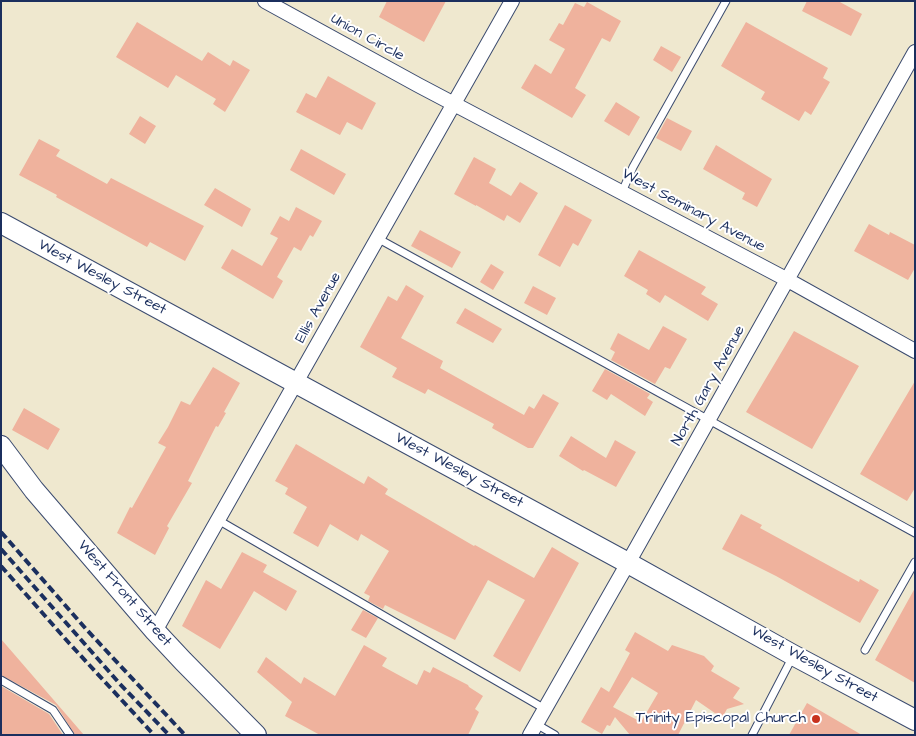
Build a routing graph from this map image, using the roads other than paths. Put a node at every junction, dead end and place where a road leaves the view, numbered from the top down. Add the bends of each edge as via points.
1 (265, 1) edge
2 (512, 1) edge
3 (726, 1) edge
4 (914, 56) edge
5 (454, 103) junction
6 (622, 192) junction
7 (1, 223) edge
8 (377, 238) junction
9 (786, 279) junction
10 (915, 350) edge
11 (296, 382) junction
12 (708, 420) junction
13 (1, 446) edge
14 (218, 520) junction
15 (915, 533) edge
16 (915, 562) edge
17 (628, 563) junction
18 (155, 631) junction
19 (865, 650) dead end
20 (793, 655) junction
21 (1, 680) edge
22 (545, 709) junction
23 (915, 720) edge
24 (533, 730) edge
25 (70, 735) edge
26 (256, 735) edge
27 (555, 735) edge
28 (752, 735) edge

1 - 5 street, Union Circle
2 - 5 street, Ellis Avenue
3 - 6 lane
4 - 9 street, North Gary Avenue
5 - 6 street, West Seminary Avenue
5 - 8 street, Ellis Avenue
6 - 9 street, West Seminary Avenue
7 - 11 street, West Wesley Street
8 - 11 street, Ellis Avenue
8 - 12 lane
9 - 10 street, West Seminary Avenue
9 - 12 street, North Gary Avenue
11 - 14 street, Ellis Avenue
11 - 17 street, West Wesley Street
12 - 15 lane
12 - 17 street, North Gary Avenue
13 - 18 street, West Front Street via 34,490
14 - 18 street, Ellis Avenue
14 - 22 lane
16 - 19 lane
17 - 20 street, West Wesley Street
17 - 22 street, North Gary Avenue
18 - 26 street, West Front Street
20 - 23 street, West Wesley Street
20 - 28 lane
21 - 25 lane via 53,710
22 - 24 street, North Gary Avenue
24 - 27 lane

